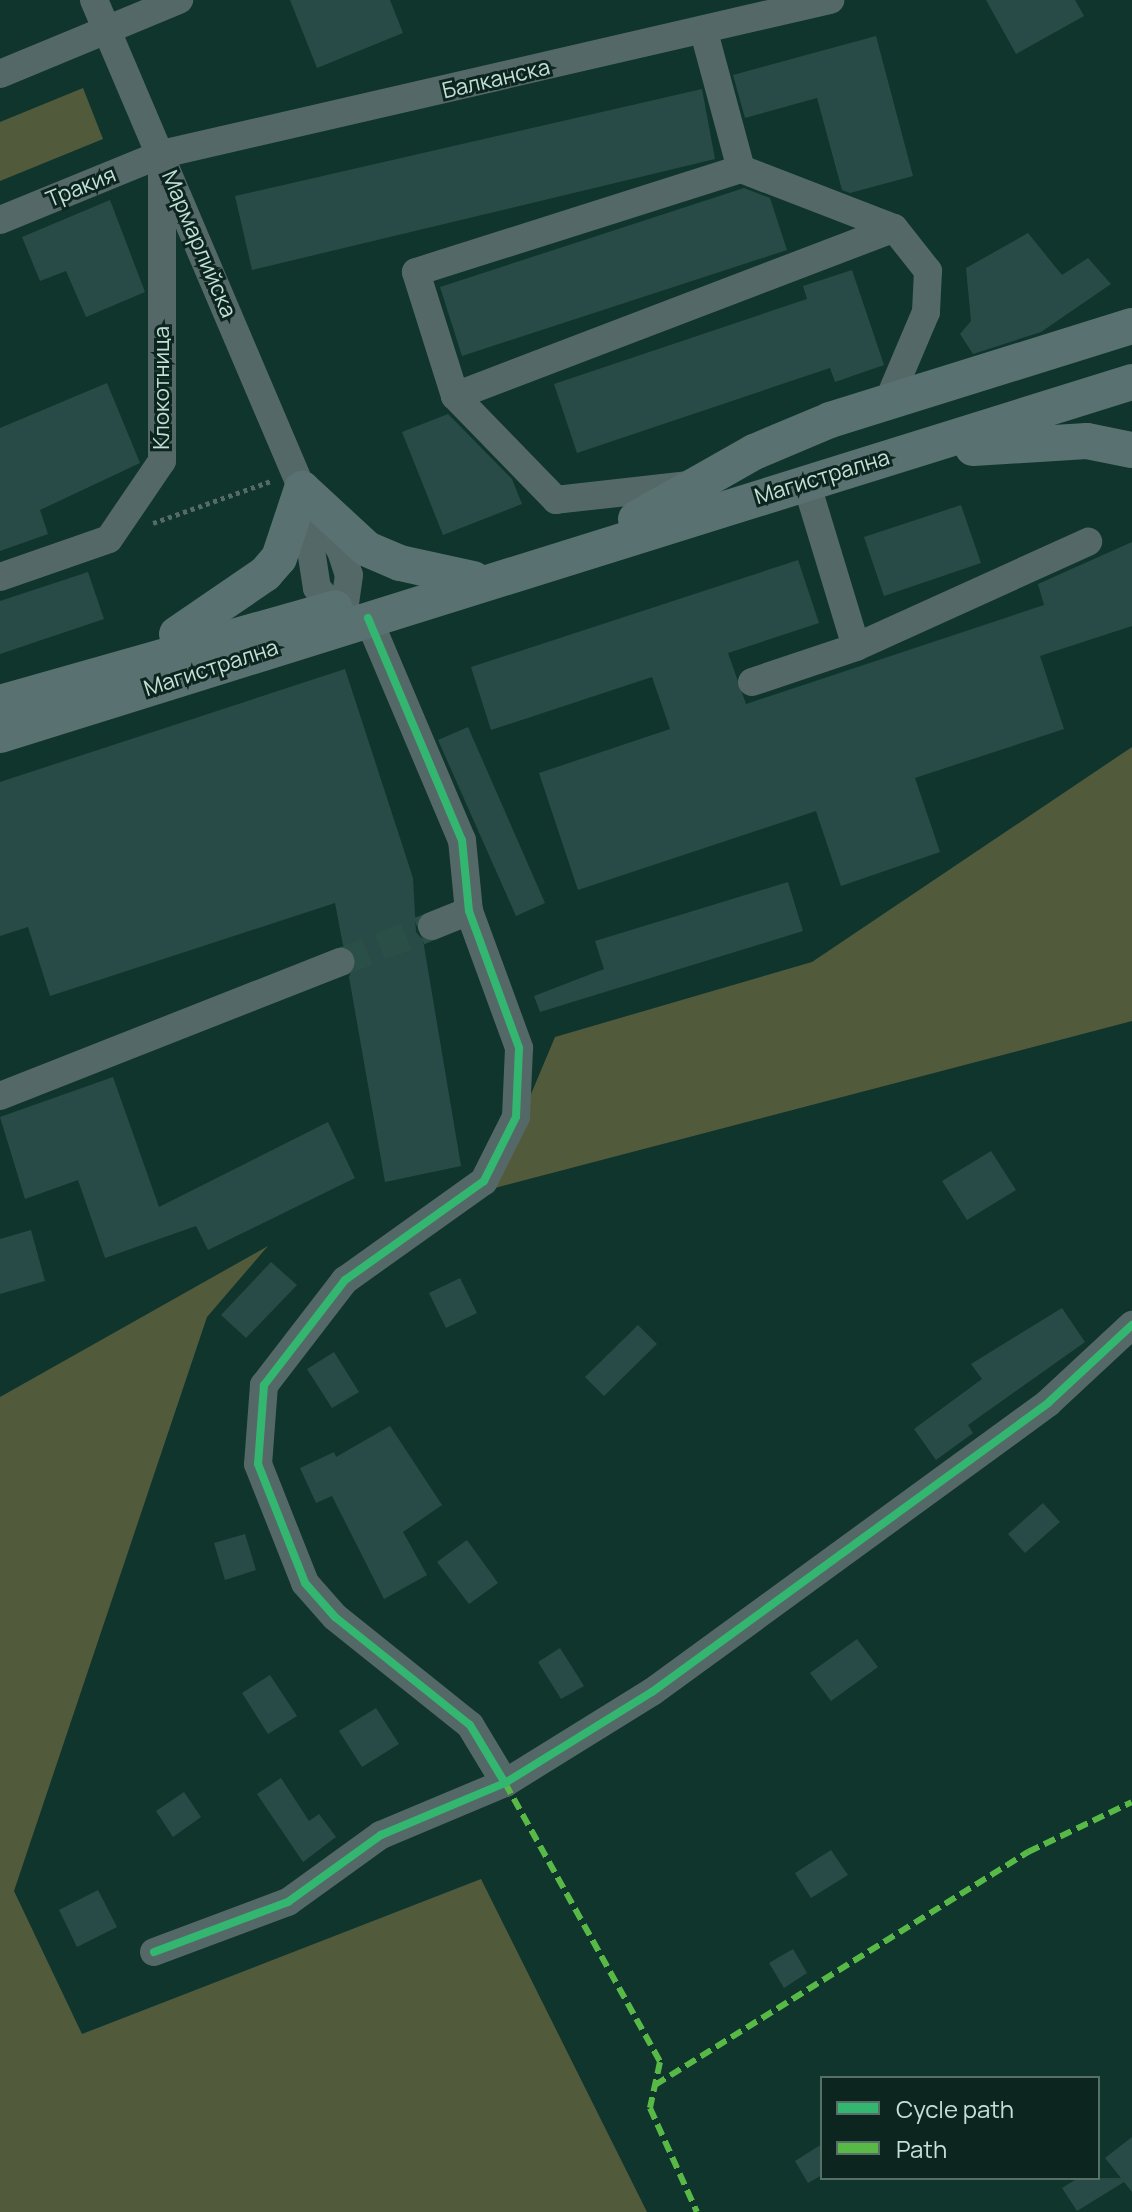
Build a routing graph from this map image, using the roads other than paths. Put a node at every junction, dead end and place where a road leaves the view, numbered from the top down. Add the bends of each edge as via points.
1 (94, 0) edge
2 (179, 0) edge
3 (830, 0) edge
4 (107, 31) junction
5 (704, 32) junction
6 (0, 74) edge
7 (162, 154) junction
8 (741, 169) junction
9 (0, 220) edge
10 (894, 228) junction
11 (1132, 326) edge
12 (1132, 382) edge
13 (455, 396) junction
14 (889, 399) junction
15 (1132, 450) edge
16 (888, 457) junction
17 (298, 481) junction
18 (806, 482) junction
19 (696, 484) junction
20 (1088, 542) dead end
21 (584, 549) junction
22 (512, 571) junction
23 (0, 577) edge
24 (473, 579) junction
25 (342, 618) junction
26 (856, 647) junction
27 (127, 662) junction
28 (752, 682) dead end
29 (0, 703) edge
30 (0, 735) edge
31 (469, 911) junction
32 (432, 926) tunnel mouth
33 (341, 962) tunnel mouth
34 (0, 1096) edge
35 (1132, 1325) edge
36 (505, 1783) junction
37 (154, 1952) dead end

1 - 4 street, Мармарлийска
2 - 4 street
3 - 5 street, Балканска
4 - 6 street
4 - 7 street, Мармарлийска
5 - 7 street, Балканска
5 - 8 street
7 - 9 street, Тракия
7 - 17 street, Мармарлийска
7 - 23 street, Клокотница via 162,461 109,539
8 - 10 street via 767,174
8 - 13 street via 416,272
10 - 13 street
10 - 14 street via 928,271 926,312
11 - 14 main road
12 - 16 main road, Магистрална
13 - 19 street via 556,500
14 - 19 main road via 754,452
15 - 16 main road via 1087,441
16 - 18 main road, Магистрална
17 - 24 main road via 367,549 400,563
17 - 25 street, Мармарлийска via 310,564
17 - 27 main road via 279,558 265,574 243,595
18 - 21 main road, Магистрална
18 - 26 street
19 - 21 main road
20 - 26 street
21 - 22 main road, Магистрална
22 - 24 main road, Магистрална
22 - 25 main road, Магистрална
24 - 25 main road, Магистрална
25 - 27 main road, Магистрална
25 - 30 main road, Магистрална
25 - 31 street, Мармарлийска via 462,840
26 - 28 street
27 - 29 main road, Магистрална
31 - 32 street
31 - 36 street, Мармарлийска via 519,1048 516,1117 484,1181 345,1280 264,1385 258,1464 305,1583 335,1617 470,1725
33 - 34 street
35 - 36 street via 1048,1403 786,1599 652,1692
36 - 37 street via 381,1835 288,1902

